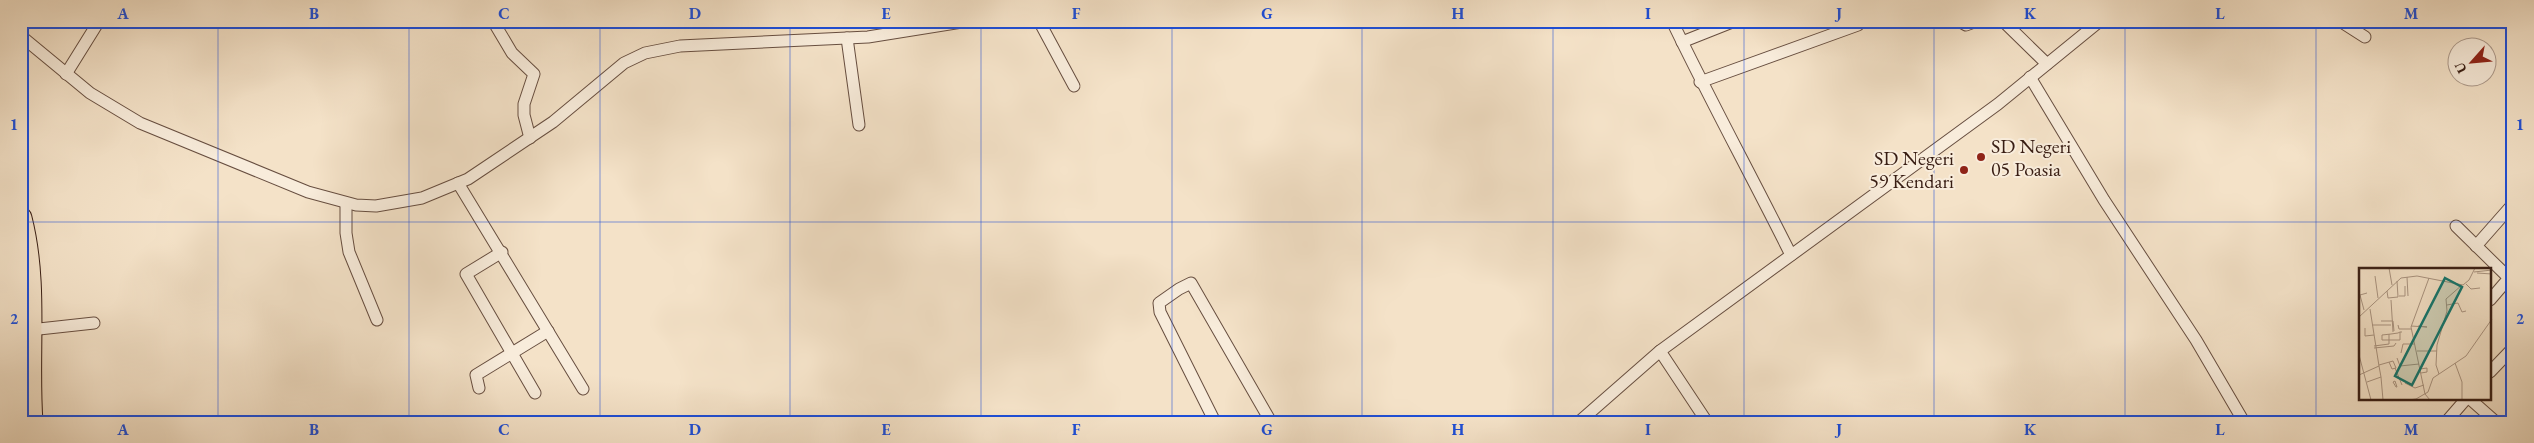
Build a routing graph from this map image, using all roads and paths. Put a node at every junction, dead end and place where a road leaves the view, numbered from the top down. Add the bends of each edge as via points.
1 (98, 21) edge
2 (493, 21) edge
3 (968, 21) edge
4 (1039, 21) edge
5 (1672, 21) edge
6 (1735, 21) edge
7 (1959, 21) edge
8 (1977, 21) edge
9 (2003, 21) edge
10 (2100, 21) edge
11 (2340, 21) edge
12 (1858, 25) dead end
13 (21, 36) edge
14 (2365, 37) dead end
15 (847, 38) junction
16 (1682, 42) junction
17 (2047, 64) junction
18 (66, 74) junction
19 (2030, 77) junction
20 (1700, 82) junction
21 (1074, 86) dead end
22 (859, 125) dead end
23 (530, 138) junction
24 (458, 183) junction
25 (346, 203) junction
26 (2513, 204) edge
27 (21, 218) edge
28 (2456, 226) dead end
29 (2476, 246) junction
30 (502, 252) junction
31 (1791, 255) junction
32 (2512, 278) edge
33 (2492, 298) edge
34 (377, 320) dead end
35 (94, 323) dead end
36 (30, 330) junction
37 (548, 331) junction
38 (2513, 348) edge
39 (1660, 351) junction
40 (512, 354) junction
41 (2492, 370) edge
42 (479, 388) dead end
43 (583, 389) dead end
44 (535, 392) dead end
45 (2465, 400) edge
46 (2471, 400) edge
47 (32, 422) edge
48 (1215, 422) edge
49 (1271, 422) edge
50 (1579, 422) edge
51 (1707, 422) edge
52 (2244, 422) edge
53 (2446, 422) edge
54 (2496, 422) edge

1 - 18 street
2 - 23 street via 512,52 534,74 524,104
3 - 15 street
4 - 21 street
5 - 16 street
6 - 16 street
7 - 8 street via 1966,25
9 - 17 street
10 - 17 street
11 - 14 street
12 - 20 street
13 - 18 street
15 - 22 street
15 - 23 street via 680,46 645,53 624,63
16 - 20 street
17 - 19 street
18 - 25 street via 90,93 140,123 308,192
19 - 31 street via 1998,104
19 - 52 street
20 - 31 street
23 - 24 street
24 - 25 street via 422,198 396,204
24 - 30 street
25 - 34 street via 349,252
26 - 29 street
27 - 36 highway via 28,252
28 - 29 street
29 - 32 street
30 - 37 street
30 - 40 street via 466,274
31 - 39 street
32 - 33 street
35 - 36 street
36 - 47 highway
37 - 40 street
37 - 43 street
38 - 41 street
39 - 50 street
39 - 51 street
40 - 42 street via 476,375
40 - 44 street
45 - 53 street
46 - 54 street
48 - 49 street via 1160,312 1159,303 1191,283

